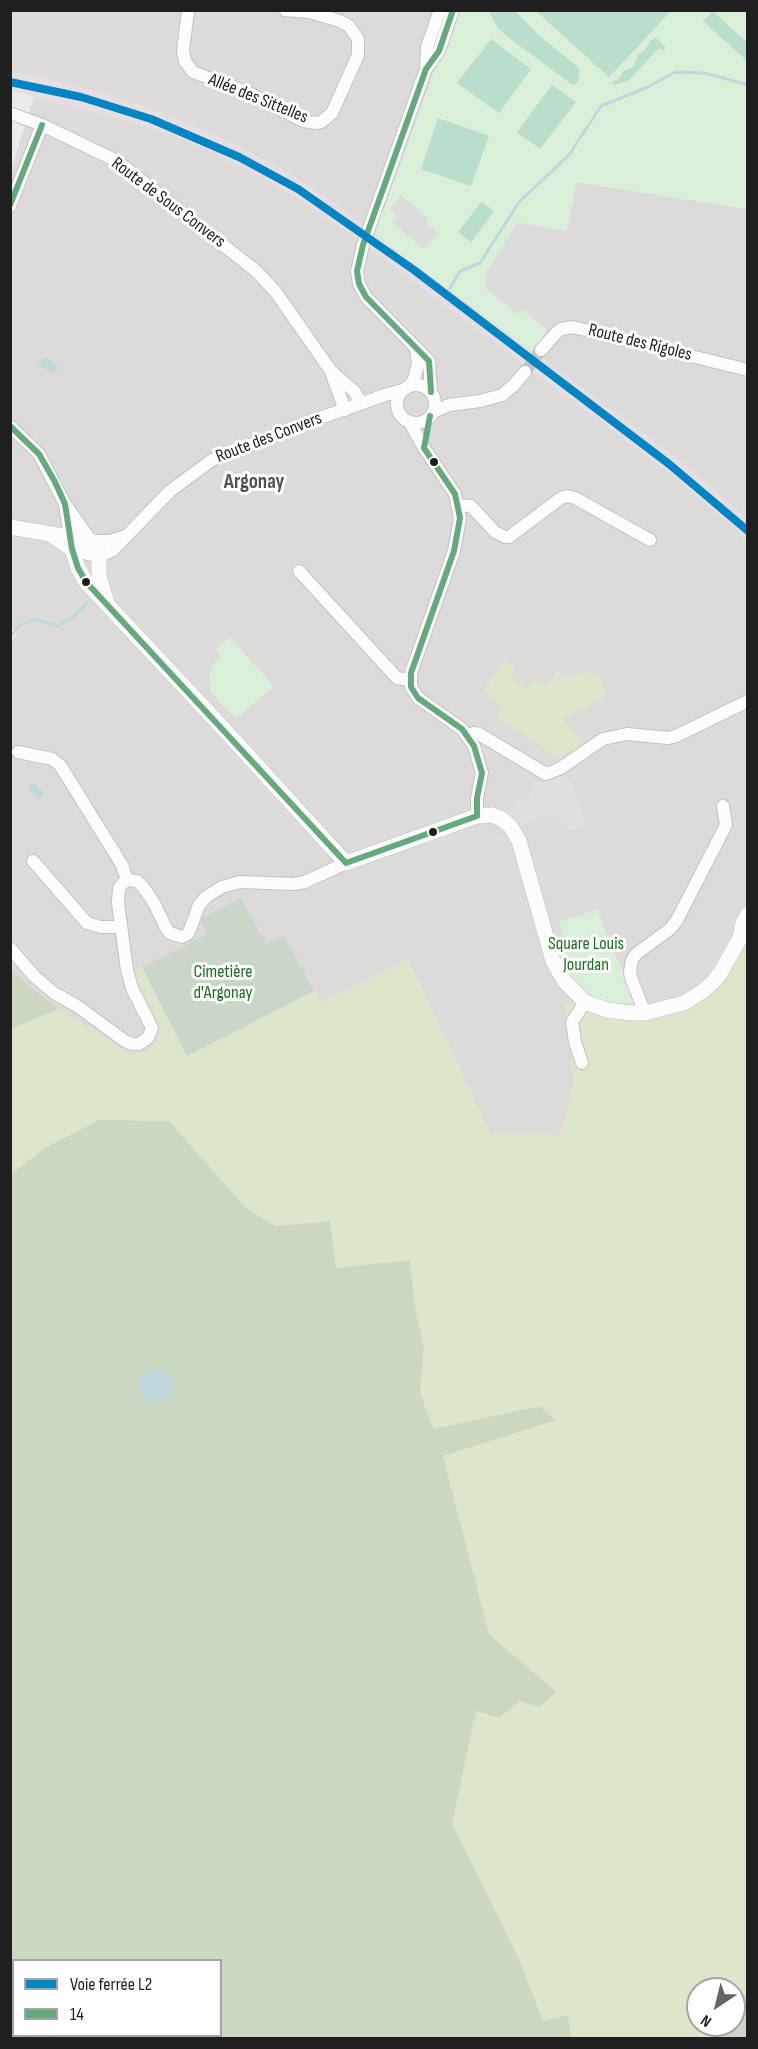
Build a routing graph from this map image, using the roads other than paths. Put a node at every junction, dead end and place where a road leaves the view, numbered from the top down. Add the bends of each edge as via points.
1 (188, 10) edge
2 (285, 10) edge
3 (440, 10) edge
4 (453, 10) edge
5 (426, 69) junction
6 (10, 113) edge
7 (42, 125) junction
8 (10, 206) edge
9 (416, 348) junction
10 (541, 350) tunnel mouth
11 (330, 370) junction
12 (747, 370) edge
13 (525, 372) tunnel mouth
14 (407, 388) junction
15 (432, 394) junction
16 (363, 403) junction
17 (459, 403) junction
18 (345, 410) junction
19 (399, 411) junction
20 (431, 414) junction
21 (409, 421) junction
22 (10, 426) edge
23 (424, 448) junction
24 (65, 504) junction
25 (458, 505) junction
26 (10, 527) edge
27 (127, 536) junction
28 (650, 540) dead end
29 (91, 541) junction
30 (71, 543) junction
31 (99, 555) junction
32 (299, 571) dead end
33 (109, 606) junction
34 (410, 680) junction
35 (747, 701) edge
36 (468, 735) junction
37 (18, 752) dead end
38 (723, 806) dead end
39 (477, 816) junction
40 (33, 861) dead end
41 (346, 863) junction
42 (127, 880) junction
43 (747, 914) edge
44 (121, 927) junction
45 (744, 934) edge
46 (10, 948) edge
47 (585, 1002) junction
48 (645, 1013) junction
49 (582, 1063) dead end

1 - 2 street, Allée des Sittelles via 183,51 193,72 251,94 303,121 321,122 332,113 358,55 358,39 340,21
3 - 5 street via 427,47
4 - 5 street via 439,51
5 - 9 street via 357,271 366,297
6 - 7 street, Route de Sous Convers
7 - 8 street
7 - 11 street, Route de Sous Convers via 125,167 256,271 275,291
9 - 14 street via 414,379
9 - 15 street via 429,361
10 - 12 street, Route des Rigoles via 561,329 573,327
11 - 16 street, Route de Sous Convers
11 - 18 street, Route de Sous Convers
13 - 17 street via 502,395
14 - 15 street via 422,386
14 - 16 street, Route des Convers
14 - 19 street via 397,402
15 - 17 street
15 - 20 street via 435,403
16 - 18 street, Route des Convers
16 - 19 street
17 - 20 street
18 - 27 street, Route des Convers via 212,460 170,491
19 - 21 street
20 - 21 street via 421,422
20 - 23 street
21 - 23 street
22 - 24 street via 39,454
23 - 25 street via 449,483
24 - 29 street
24 - 30 street
25 - 28 street via 471,506 495,532 509,537 567,496
25 - 34 street via 460,518 454,551
26 - 30 street via 50,534
27 - 29 street
27 - 31 street, Route des Convers via 113,550
29 - 30 street
29 - 31 street
30 - 31 street via 83,554
30 - 33 street via 86,582
31 - 33 street via 99,578
32 - 34 street via 397,678
33 - 41 street
34 - 36 street via 418,698
35 - 36 street via 676,736 627,734 603,739 546,774 479,734
36 - 39 street via 482,773
37 - 42 street via 52,759 60,765 122,865
38 - 48 street via 726,825 677,920 632,960 630,972
39 - 41 street
39 - 47 street via 492,815 512,828 553,961 565,982
40 - 44 street via 87,923
41 - 42 street via 305,882 240,882 222,887 199,905 188,934 182,937 166,928 143,887
42 - 44 street via 119,888
43 - 45 street
44 - 46 street via 129,979 152,1028 148,1038 139,1044 126,1041 54,993
45 - 48 street via 721,972 703,991 684,1003
47 - 48 street via 607,1010
47 - 49 street via 572,1022

